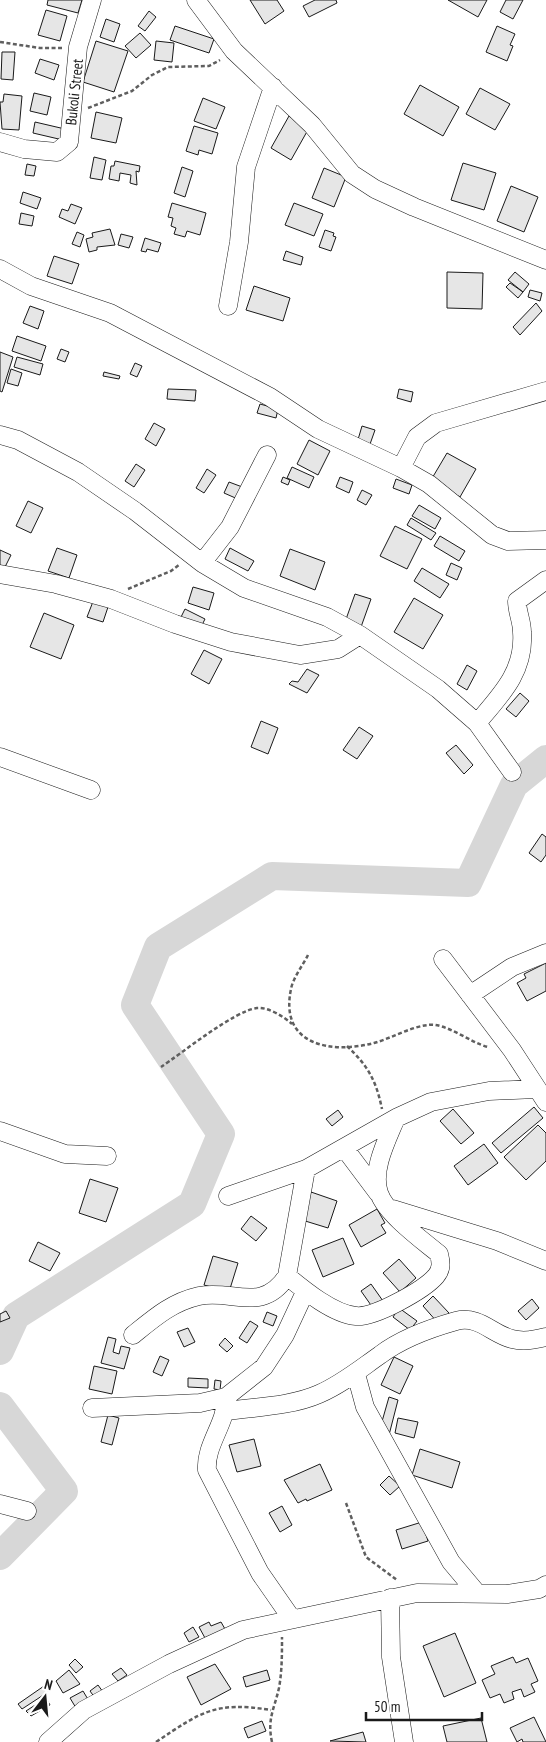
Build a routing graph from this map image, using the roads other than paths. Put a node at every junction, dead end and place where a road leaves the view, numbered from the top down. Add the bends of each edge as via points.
1 (92, 0) edge
2 (196, 0) edge
3 (273, 87) junction
4 (0, 142) edge
5 (546, 260) edge
6 (0, 268) edge
7 (228, 306) dead end
8 (546, 391) edge
9 (0, 435) edge
10 (266, 455) dead end
11 (401, 468) junction
12 (546, 540) edge
13 (197, 559) junction
14 (0, 574) edge
15 (546, 580) edge
16 (360, 635) junction
17 (477, 723) junction
18 (0, 756) edge
19 (512, 772) dead end
20 (91, 790) dead end
21 (546, 953) edge
22 (443, 959) dead end
23 (470, 995) junction
24 (541, 1096) edge
25 (391, 1121) junction
26 (0, 1131) edge
27 (346, 1149) junction
28 (107, 1156) dead end
29 (306, 1170) junction
30 (228, 1196) dead end
31 (382, 1200) junction
32 (546, 1261) edge
33 (287, 1276) junction
34 (305, 1292) junction
35 (133, 1335) dead end
36 (546, 1337) edge
37 (356, 1374) junction
38 (226, 1404) junction
39 (92, 1408) dead end
40 (0, 1504) edge
41 (27, 1511) dead end
42 (546, 1585) edge
43 (477, 1593) junction
44 (390, 1598) junction
45 (287, 1620) junction
46 (48, 1742) edge
47 (404, 1742) edge

1 - 4 street, Bukoli Street via 78,47 69,142 58,152 24,149
2 - 3 street via 234,51
3 - 5 street via 312,125 352,174 375,189
3 - 7 street via 246,167 239,242
6 - 11 street via 31,286 110,313 270,397 334,437
8 - 11 street via 436,422 417,437
9 - 13 street via 18,440 78,472 135,510
10 - 13 street via 230,527
11 - 12 street via 429,484 492,535 508,541
13 - 16 street via 244,588 328,617
14 - 16 street via 111,598 231,642 300,656 338,649
15 - 17 street via 517,601 522,652 515,675
16 - 17 street via 438,689
17 - 19 street
18 - 20 street
21 - 23 street via 512,967
22 - 23 street
23 - 24 street via 512,1050
24 - 25 street via 489,1091 431,1102
25 - 27 street
25 - 31 street via 378,1172
26 - 28 street via 65,1154
27 - 29 street
27 - 31 street
29 - 30 street
29 - 33 street
31 - 32 street
31 - 34 street via 439,1254 442,1264 437,1275 392,1307 365,1316 354,1316
33 - 34 street
33 - 35 street via 279,1288 266,1296 201,1296 182,1300 160,1312
34 - 38 street via 285,1335 264,1367
36 - 37 street via 513,1340 481,1323 469,1319 457,1321 399,1343
37 - 38 street via 318,1395 298,1400
37 - 43 street via 365,1408 452,1562
38 - 39 street
38 - 45 street via 206,1459 207,1470
40 - 41 street
42 - 43 street via 507,1594
43 - 44 street via 417,1592
44 - 45 street
44 - 47 street via 391,1657
45 - 46 street via 242,1630 169,1664 84,1710

